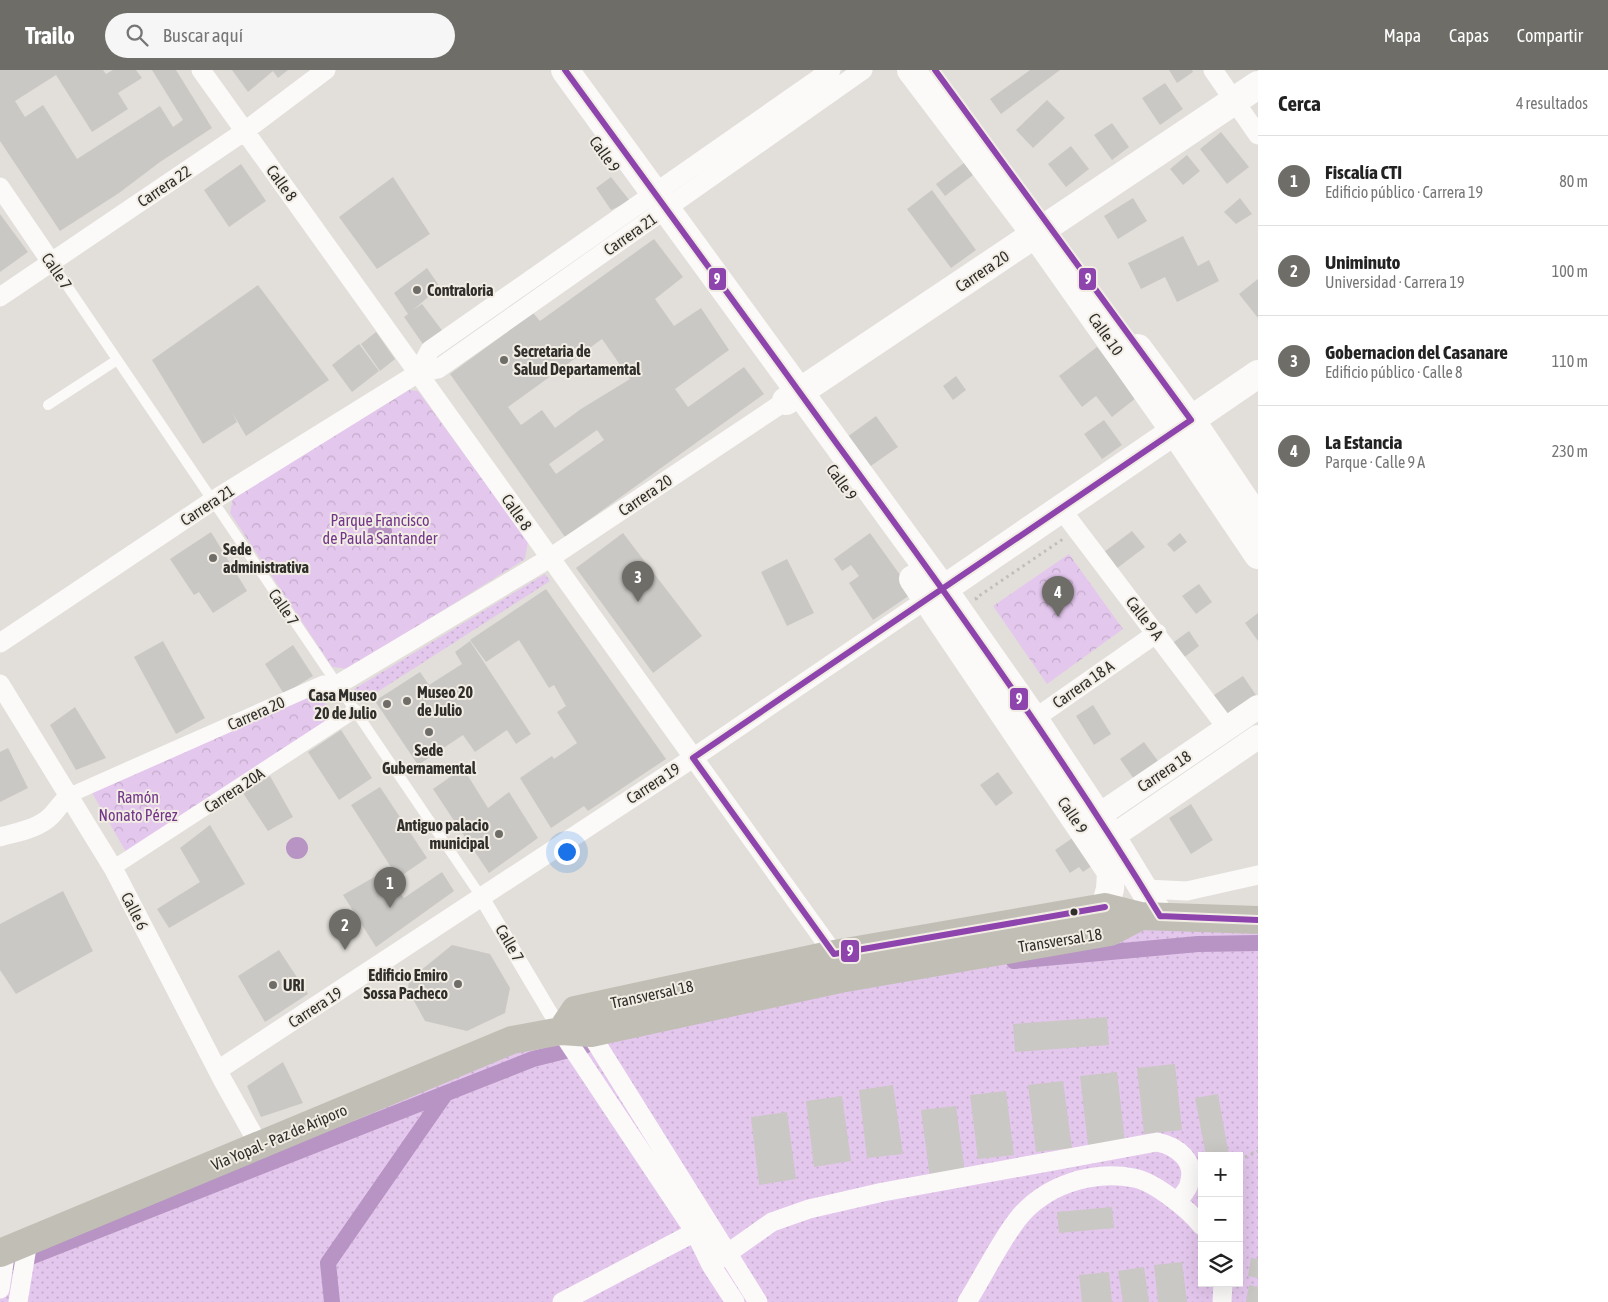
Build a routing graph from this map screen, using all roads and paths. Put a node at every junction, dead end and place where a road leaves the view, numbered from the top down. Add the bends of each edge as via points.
1 (201, 70) edge
2 (326, 70) edge
3 (544, 70) edge
4 (565, 70) edge
5 (831, 70) edge
6 (863, 70) edge
7 (911, 70) edge
8 (935, 70) edge
9 (1213, 70) edge
10 (1258, 85) edge
11 (1234, 101) junction
12 (245, 131) junction
13 (1258, 135) edge
14 (0, 186) edge
15 (654, 206) junction
16 (1043, 230) junction
17 (51, 262) junction
18 (0, 297) edge
19 (117, 360) junction
20 (418, 373) junction
21 (1258, 374) edge
22 (792, 397) junction
23 (48, 405) dead end
24 (1183, 426) junction
25 (212, 501) junction
26 (1060, 509) junction
27 (1258, 520) edge
28 (1068, 546) dead end
29 (1258, 555) edge
30 (550, 558) junction
31 (935, 594) junction
32 (981, 606) dead end
33 (1157, 633) junction
34 (0, 643) edge
35 (0, 684) edge
36 (337, 685) junction
37 (1258, 707) edge
38 (354, 711) junction
39 (1004, 715) junction
40 (1034, 719) junction
41 (1227, 728) junction
42 (1258, 738) edge
43 (693, 758) junction
44 (70, 795) junction
45 (1102, 834) junction
46 (0, 837) edge
47 (113, 868) junction
48 (1258, 875) edge
49 (1146, 889) junction
50 (482, 898) junction
51 (1105, 907) junction
52 (1151, 916) junction
53 (1258, 920) edge
54 (837, 967) junction
55 (566, 1024) junction
56 (591, 1033) junction
57 (218, 1070) junction
58 (259, 1145) junction
59 (1258, 1151) edge
60 (1243, 1158) edge
61 (1178, 1201) junction
62 (1198, 1222) edge
63 (694, 1232) junction
64 (14, 1247) edge
65 (726, 1254) junction
66 (711, 1265) junction
67 (1223, 1287) edge
68 (0, 1289) edge
69 (19, 1300) edge
70 (562, 1302) edge
71 (734, 1302) edge
72 (758, 1302) edge
73 (968, 1302) edge
74 (1222, 1302) edge

1 - 12 street, Calle 8
2 - 12 street, Carrera 22
3 - 15 main road, Calle 9
4 - 15 main road, Calle 9
5 - 15 street, Carrera 21
6 - 15 street, Carrera 21
7 - 16 main road, Calle 10
8 - 16 main road, Calle 10
9 - 11 street
10 - 11 main road, Carrera 20
11 - 13 street
11 - 16 main road, Carrera 20
12 - 17 street, Carrera 22
12 - 20 street, Calle 8
14 - 17 street, Calle 7
15 - 20 street, Carrera 21 via 430,350
15 - 22 main road, Calle 9
16 - 22 main road, Carrera 20
16 - 24 main road, Calle 10
17 - 18 street, Carrera 22
17 - 19 lane, Calle 7
19 - 23 lane
19 - 25 lane, Calle 7
20 - 25 street, Carrera 21
20 - 30 street, Calle 8
21 - 24 main road, Carrera 19
22 - 30 street, Carrera 20
22 - 31 main road, Calle 9
24 - 26 main road, Carrera 19
24 - 27 main road, Calle 10
24 - 29 main road, Calle 10
25 - 34 street, Carrera 21
25 - 36 lane, Calle 7
26 - 31 main road, Carrera 19
26 - 33 street, Calle 9 A
28 - 32 path via 1062,538 976,598
30 - 36 street, Carrera 20
30 - 43 street, Calle 8
31 - 39 main road, Calle 9
31 - 40 main road, Calle 9
31 - 43 street, Carrera 19
33 - 40 street, Carrera 18 A
33 - 41 street, Calle 9 A
35 - 44 street, Calle 6
36 - 38 lane, Calle 7
36 - 44 street, Carrera 20 via 323,683
37 - 41 street, Carrera 18
38 - 47 street, Carrera 20A
38 - 50 lane, Calle 7
39 - 40 street
39 - 45 main road, Calle 9
40 - 45 main road, Calle 9
41 - 45 street, Carrera 18
42 - 45 street, Carrera 18
43 - 50 street, Carrera 19
43 - 54 street, Calle 8
44 - 46 street, Carrera 20 via 58,804 51,816 36,826
44 - 47 street, Calle 6
45 - 49 main road, Calle 9
45 - 51 main road, Calle 9 via 1111,872
47 - 57 street, Calle 6
48 - 49 street via 1187,891
49 - 52 main road, Calle 9
50 - 55 street, Calle 7
50 - 57 street, Carrera 19
51 - 52 main road, Transversal 18
51 - 54 main road, Transversal 18
52 - 53 main road
52 - 54 main road, Transversal 18 via 1110,932
54 - 55 main road, Transversal 18
54 - 56 main road, Transversal 18
55 - 56 main road, Transversal 18
55 - 58 main road, Via Yopal - Paz de Ariporo via 512,1040
55 - 63 street via 593,1079
56 - 65 street
57 - 58 street, Calle 6
58 - 64 main road, Via Yopal - Paz de Ariporo
59 - 60 path
61 - 62 street
61 - 65 street via 1189,1185 1191,1171 1184,1154 1171,1145 1157,1142 883,1192 810,1209 772,1222
61 - 73 street via 1135,1178 1088,1177 1050,1191 1018,1219
63 - 66 street
63 - 70 street
64 - 68 street
64 - 69 street
65 - 66 street
65 - 72 street
66 - 71 street
67 - 74 street

